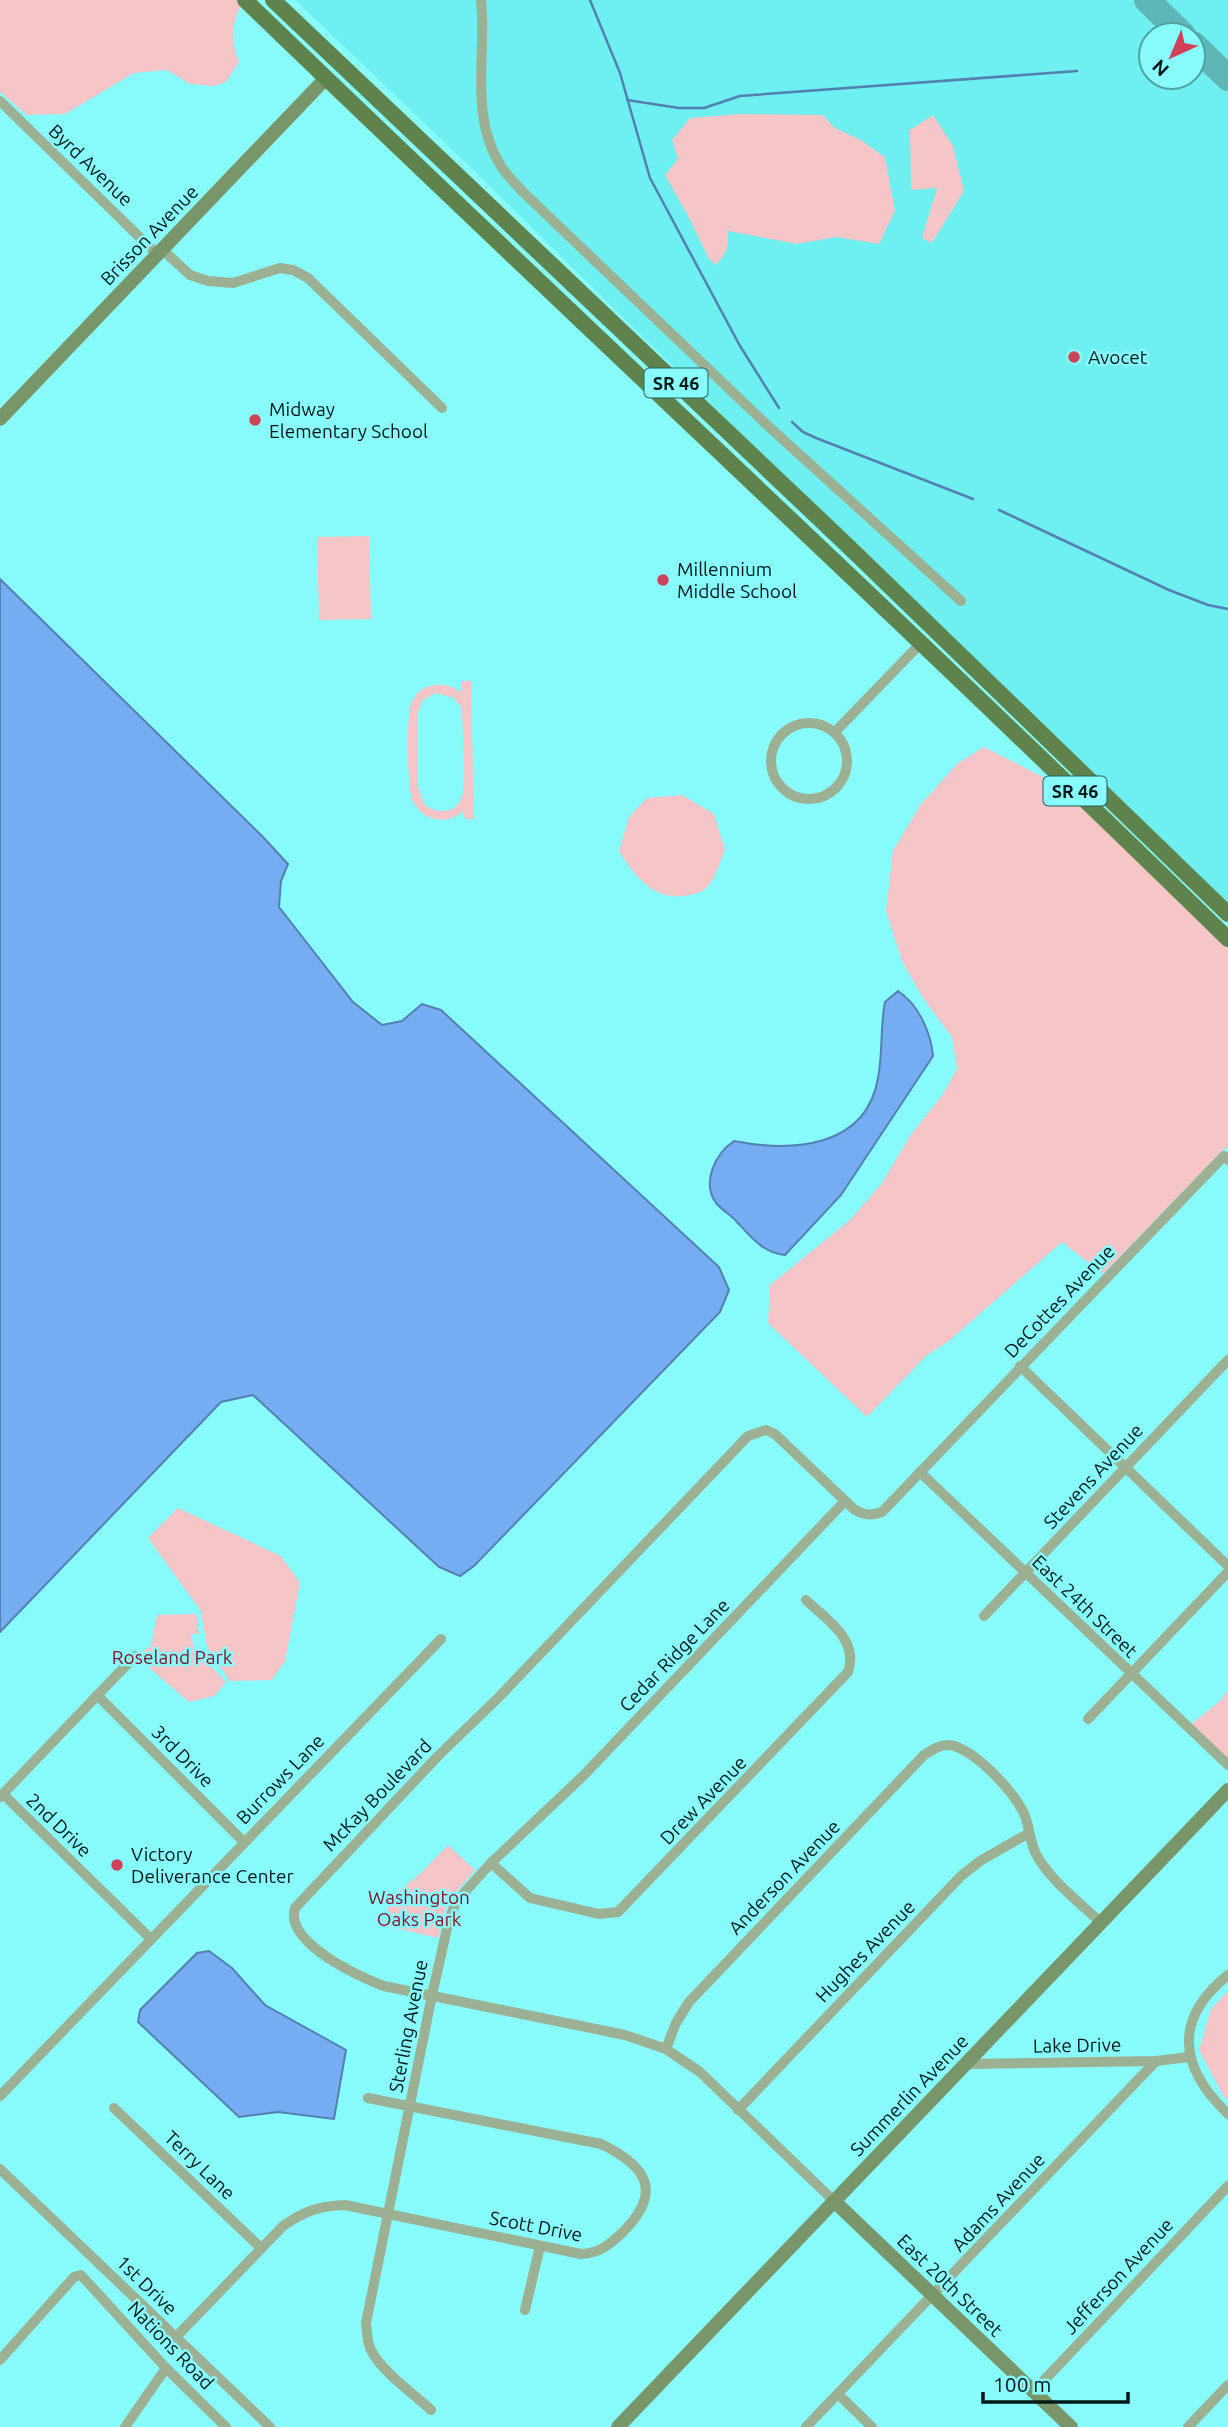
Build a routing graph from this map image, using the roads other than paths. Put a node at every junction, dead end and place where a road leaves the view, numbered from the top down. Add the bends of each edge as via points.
1 (245, 0) edge
2 (273, 0) edge
3 (481, 0) edge
4 (326, 78) junction
5 (0, 101) edge
6 (160, 252) junction
7 (442, 408) dead end
8 (0, 419) edge
9 (961, 601) dead end
10 (921, 643) junction
11 (835, 732) junction
12 (1228, 914) edge
13 (1228, 939) edge
14 (1226, 1158) edge
15 (1228, 1360) edge
16 (1020, 1366) junction
17 (1124, 1467) junction
18 (920, 1472) junction
19 (845, 1501) junction
20 (1228, 1569) edge
21 (1025, 1573) junction
22 (806, 1600) dead end
23 (984, 1616) dead end
24 (441, 1639) dead end
25 (135, 1656) dead end
26 (1131, 1674) junction
27 (97, 1695) junction
28 (1088, 1719) dead end
29 (1228, 1765) edge
30 (1228, 1790) edge
31 (2, 1796) edge
32 (524, 1830) joint
33 (1029, 1833) junction
34 (244, 1842) junction
35 (491, 1863) junction
36 (1100, 1922) junction
37 (151, 1939) junction
38 (1228, 1975) edge
39 (432, 1995) junction
40 (666, 2049) junction
41 (1189, 2057) junction
42 (1156, 2061) junction
43 (965, 2064) junction
44 (0, 2096) edge
45 (368, 2098) dead end
46 (410, 2105) junction
47 (114, 2108) dead end
48 (738, 2109) junction
49 (1228, 2114) edge
50 (0, 2169) edge
51 (1228, 2186) edge
52 (834, 2201) junction
53 (388, 2214) junction
54 (540, 2246) junction
55 (261, 2248) junction
56 (934, 2296) junction
57 (525, 2310) dead end
58 (176, 2337) junction
59 (2, 2354) edge
60 (166, 2368) junction
61 (1228, 2385) edge
62 (1034, 2391) junction
63 (838, 2394) junction
64 (431, 2410) dead end
65 (125, 2427) edge
66 (226, 2427) edge
67 (270, 2427) edge
68 (618, 2427) edge
69 (806, 2427) edge
70 (872, 2427) edge
71 (1071, 2427) edge
72 (1188, 2427) edge

1 - 4 main road, SR 46
2 - 12 main road, SR 46
3 - 9 street via 484,123 501,167 767,425
4 - 6 street, Brisson Avenue
4 - 10 main road, SR 46
5 - 6 street, Byrd Avenue
6 - 7 street, Byrd Avenue via 190,275 208,281 233,283 280,268 308,278
6 - 8 street, Brisson Avenue
10 - 11 street
10 - 13 main road, SR 46
11 - 11 street via 808,723 782,735 771,762 783,789 810,800 837,788 848,761
14 - 16 street, DeCottes Avenue
15 - 17 street, Stevens Avenue
16 - 17 street
16 - 18 street, DeCottes Avenue
17 - 20 street
17 - 21 street, Stevens Avenue
18 - 19 street, McKay Boulevard via 873,1515 855,1510
18 - 21 street, East 24th Street
19 - 32 street, Cedar Ridge Lane via 584,1775
19 - 39 street, McKay Boulevard via 775,1434 766,1430 748,1436 300,1901 293,1914 295,1924 310,1945 362,1978
20 - 26 street
21 - 23 street, Stevens Avenue
21 - 26 street, East 24th Street
22 - 35 street, Drew Avenue via 849,1644 852,1662 848,1672 618,1912 598,1914 530,1898
24 - 34 street, Burrows Lane
25 - 27 street
26 - 28 street
26 - 29 street, East 24th Street
27 - 31 street
27 - 34 street, 3rd Drive
30 - 36 street, Summerlin Avenue
31 - 37 street, 2nd Drive
32 - 35 street, Sterling Avenue
33 - 36 street via 1049,1872
33 - 40 street, Anderson Avenue via 1015,1797 968,1752 957,1746 934,1748 689,2002
33 - 48 street, Hughes Avenue via 961,1876
34 - 37 street, Burrows Lane
35 - 39 street, Sterling Avenue via 454,1907
36 - 43 street, Summerlin Avenue
37 - 44 street, Burrows Lane
38 - 41 street via 1198,2009 1188,2033
39 - 40 street, McKay Boulevard via 625,2035
39 - 46 street, Sterling Avenue
40 - 48 street, McKay Boulevard via 700,2072
41 - 42 street, Lake Drive
41 - 49 street via 1211,2098
42 - 43 street, Lake Drive
42 - 56 street, Adams Avenue
43 - 52 street, Summerlin Avenue
45 - 46 street, Scott Drive
46 - 53 street, Sterling Avenue
46 - 54 street, Scott Drive via 601,2144 633,2165 645,2182 647,2197 607,2248 581,2254
47 - 55 street, Terry Lane
48 - 52 street, McKay Boulevard
50 - 58 street, 1st Drive
51 - 62 street, Jefferson Avenue
52 - 56 street, East 20th Street
52 - 68 street, Summerlin Avenue
53 - 54 street, Scott Drive
53 - 55 street, Scott Drive via 322,2205 301,2213
53 - 64 street, Sterling Avenue via 367,2336 380,2363
54 - 57 street
55 - 58 street, Scott Drive
56 - 62 street, East 20th Street
56 - 63 street, Adams Avenue
58 - 67 street, 1st Drive
59 - 60 street, Nations Road via 74,2277 81,2275
60 - 65 street
60 - 66 street, Nations Road
61 - 72 street
62 - 71 street, East 20th Street
63 - 69 street, Adams Avenue
63 - 70 street

